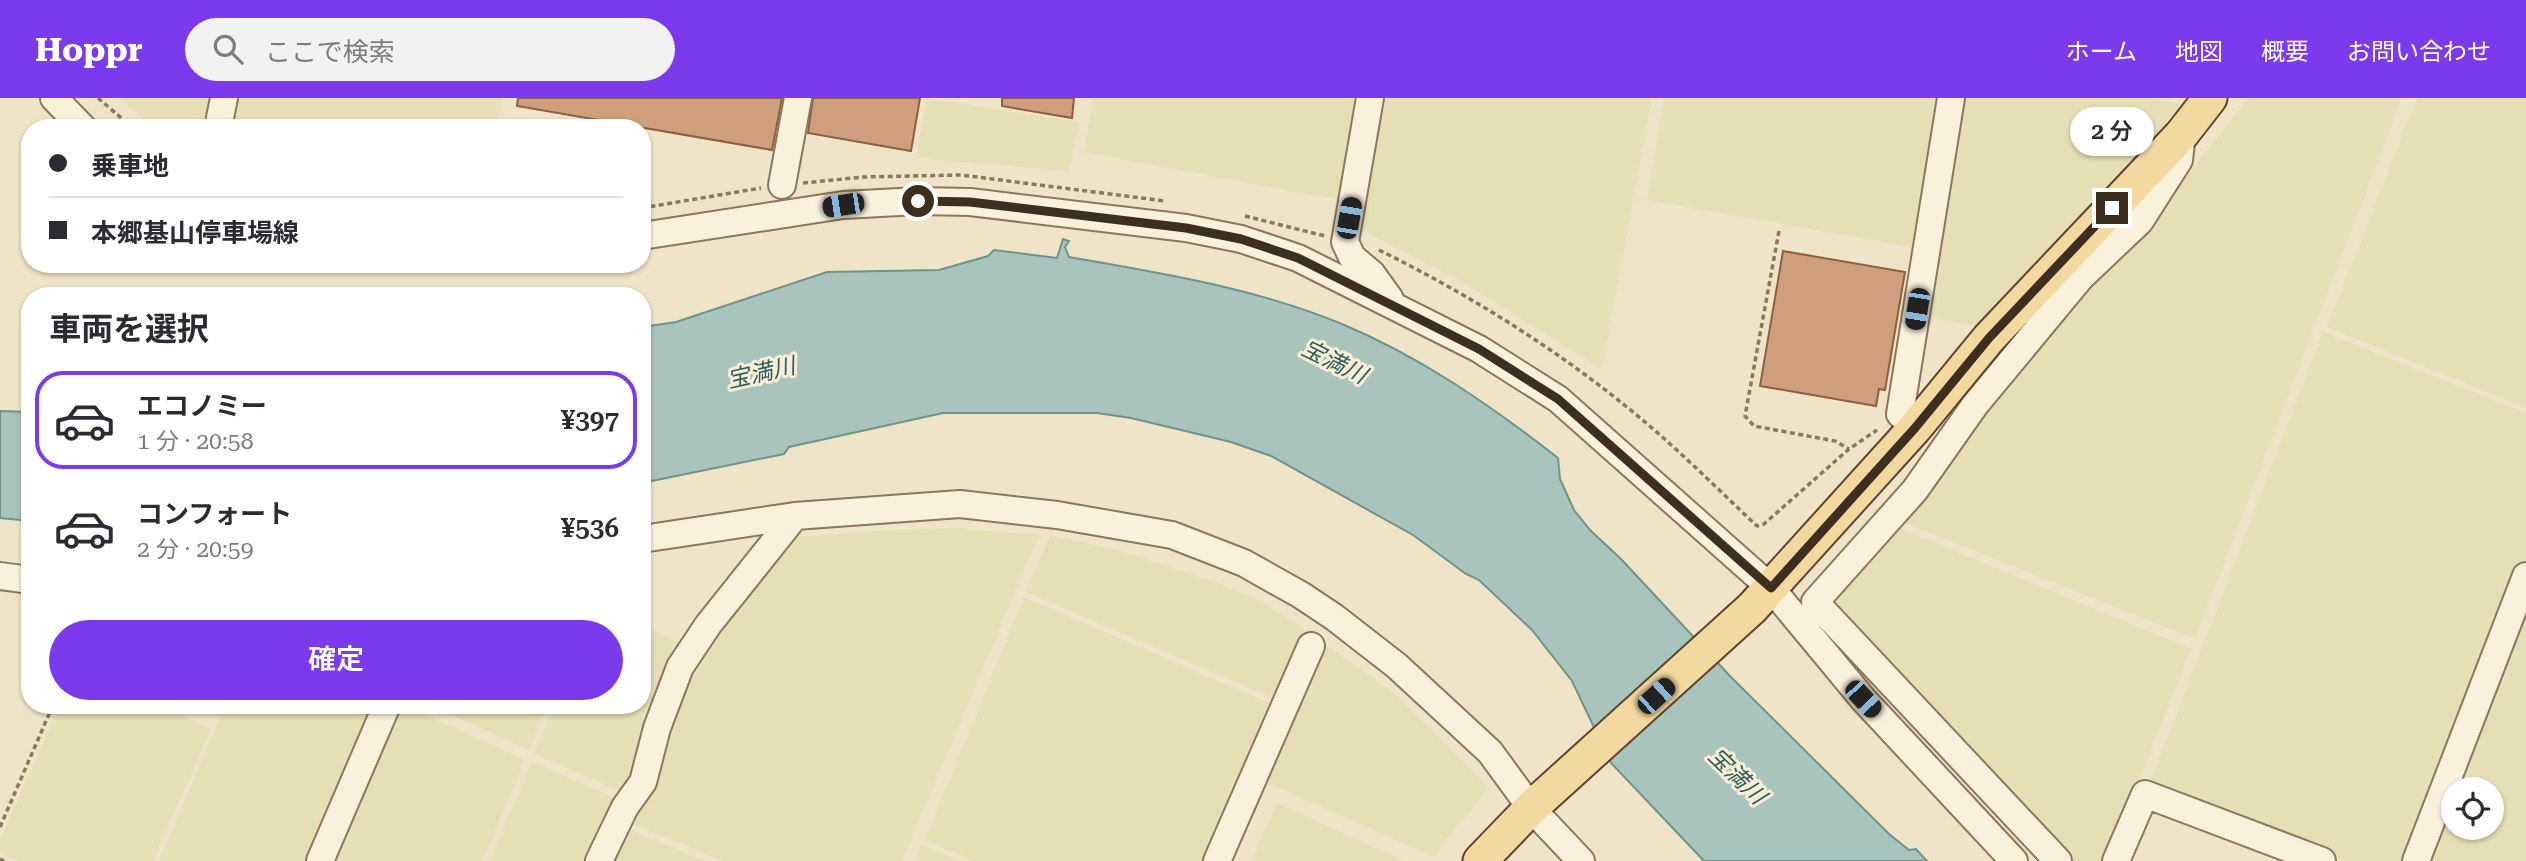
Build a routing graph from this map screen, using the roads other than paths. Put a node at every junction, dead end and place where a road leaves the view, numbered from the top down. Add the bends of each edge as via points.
1 (54, 98) edge
2 (223, 98) edge
3 (798, 98) edge
4 (1370, 98) edge
5 (1951, 98) edge
6 (2210, 98) edge
7 (74, 119) edge
8 (220, 119) edge
9 (2182, 134) junction
10 (782, 185) road end
11 (651, 235) edge
12 (1395, 306) junction
13 (1907, 421) junction
14 (795, 516) junction
15 (651, 538) edge
16 (0, 576) edge
17 (2526, 576) edge
18 (21, 579) edge
19 (1761, 598) junction
20 (1311, 646) dead end
21 (383, 714) edge
22 (1536, 804) junction
23 (320, 861) edge
24 (599, 861) edge
25 (1217, 861) edge
26 (1480, 861) edge
27 (1581, 861) edge
28 (2014, 861) edge
29 (2057, 861) edge
30 (2116, 861) edge
31 (2322, 861) edge
32 (2416, 861) edge

1 - 7 street
2 - 8 street
3 - 10 street
4 - 12 street via 1345,242 1352,257 1372,274
5 - 13 street
6 - 9 main road
9 - 13 main road
9 - 29 street via 2179,160 2140,221 2081,277 1975,405 1915,490 1815,603
11 - 12 street via 843,205 970,202 1241,239 1298,258
12 - 19 street via 1479,349 1558,399
13 - 19 main road
14 - 15 street
14 - 22 street via 960,503 1172,535 1244,563 1334,617 1397,666 1490,752
14 - 24 street via 680,667 643,782 625,807
16 - 18 street
17 - 32 street
19 - 22 main road
19 - 28 street
20 - 25 street
21 - 23 street
22 - 26 main road
22 - 27 street
30 - 31 street via 2145,794

